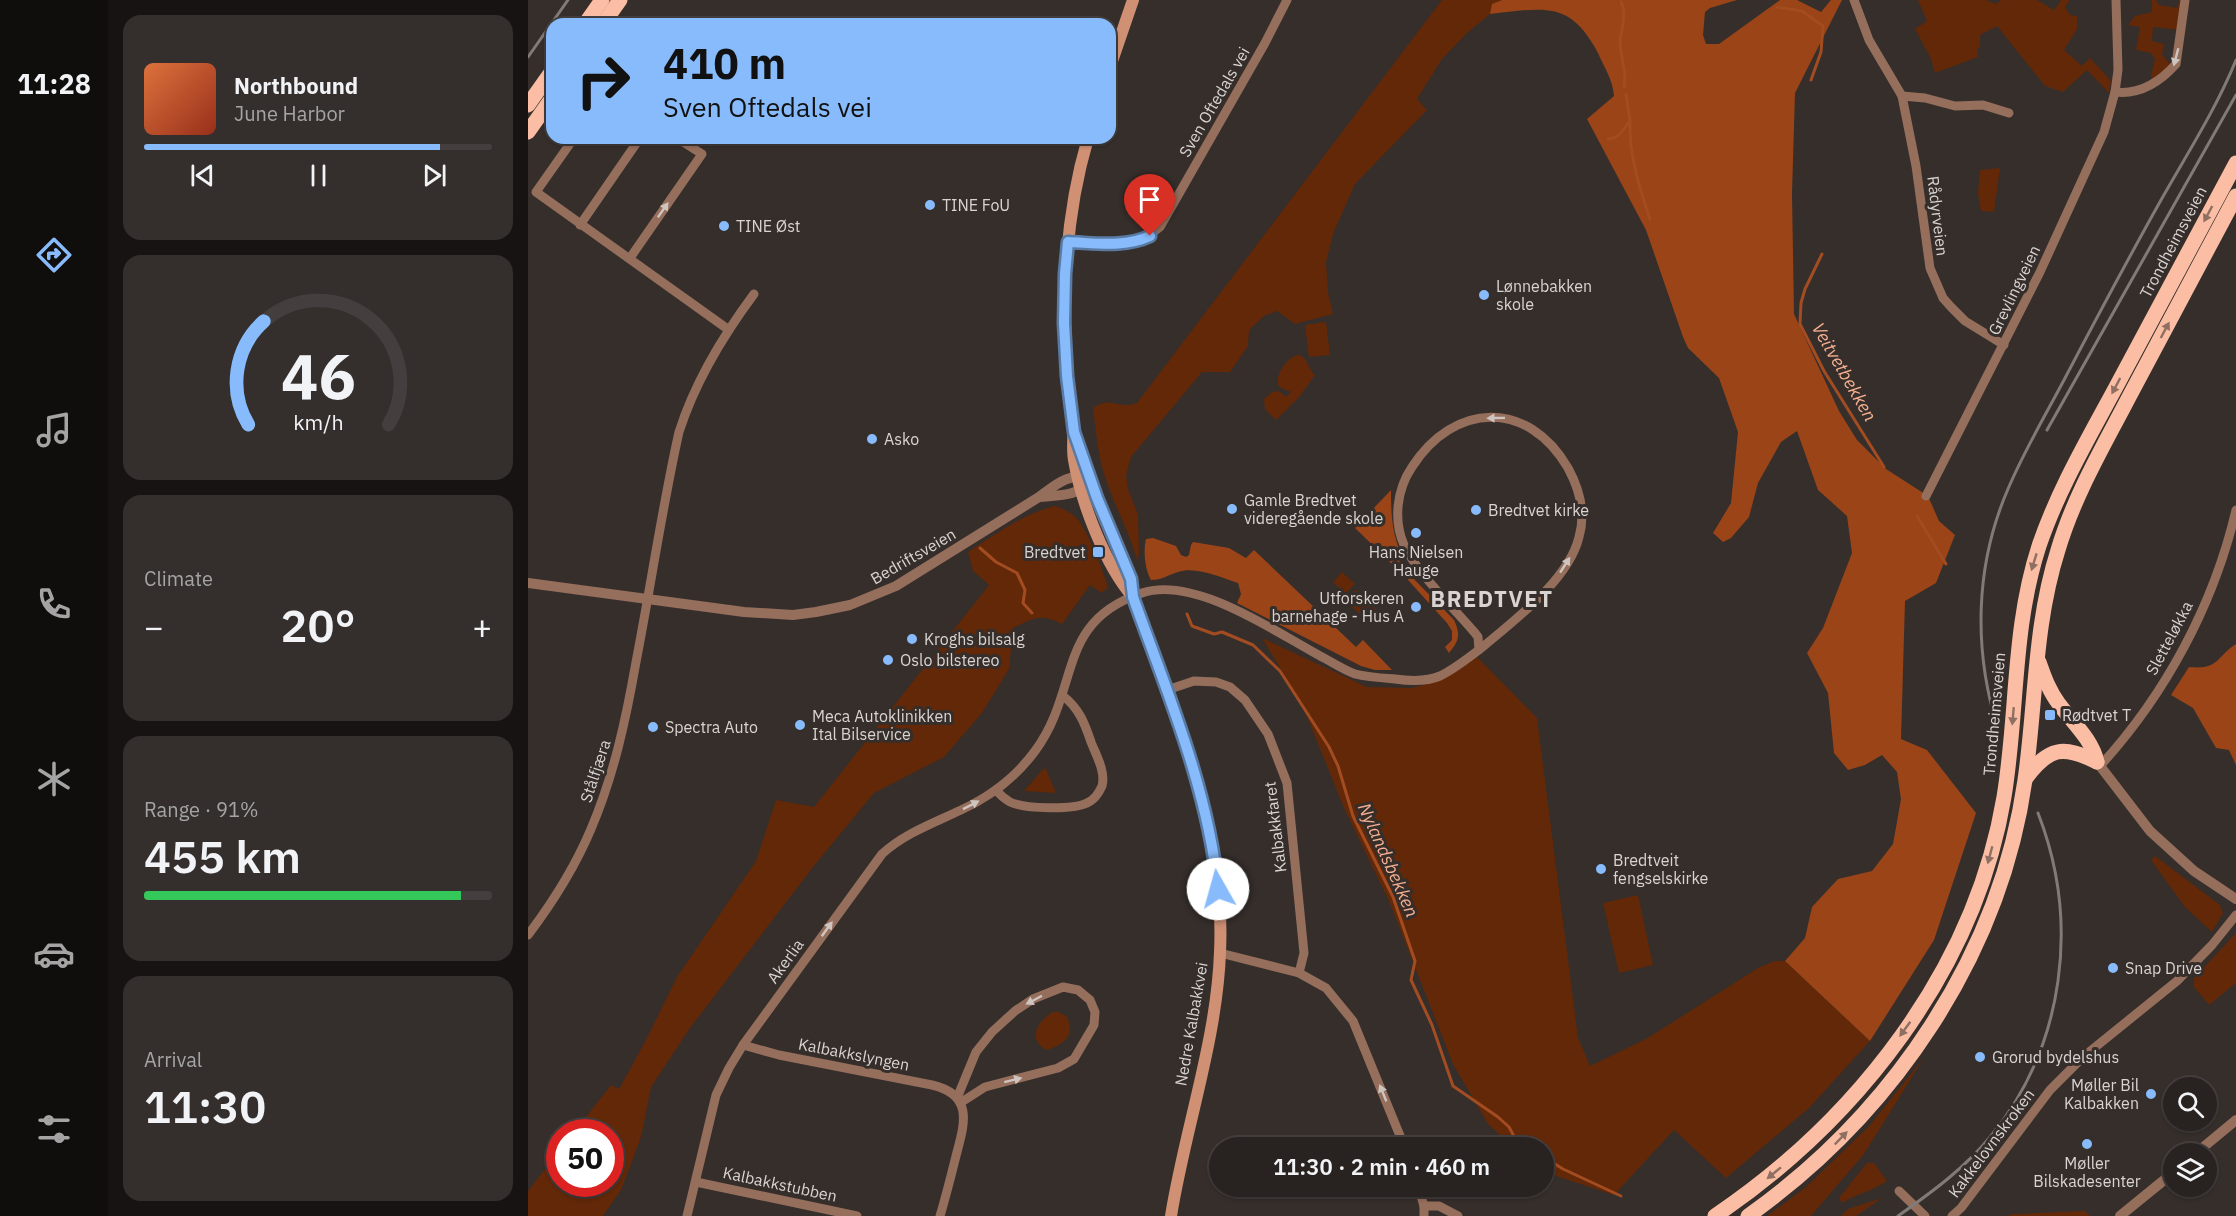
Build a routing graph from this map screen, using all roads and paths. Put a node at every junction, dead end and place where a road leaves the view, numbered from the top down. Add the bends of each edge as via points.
1 (602, 0) edge
2 (620, 0) edge
3 (1133, 0) edge
4 (1287, 0) edge
5 (1854, 0) edge
6 (2116, 0) edge
7 (2185, 0) edge
8 (589, 18) edge
9 (607, 18) edge
10 (1116, 50) edge
11 (546, 80) edge
12 (2115, 92) junction
13 (1902, 96) junction
14 (528, 105) edge
15 (546, 106) edge
16 (2009, 113) dead end
17 (528, 132) edge
18 (570, 144) edge
19 (636, 144) edge
20 (686, 144) edge
21 (1086, 144) edge
22 (2236, 163) edge
23 (2236, 196) edge
24 (580, 225) junction
25 (1068, 242) junction
26 (630, 258) junction
27 (754, 294) dead end
28 (729, 330) junction
29 (2004, 345) junction
30 (1074, 432) junction
31 (1078, 476) junction
32 (1090, 480) junction
33 (1081, 490) junction
34 (1926, 496) dead end
35 (1039, 497) junction
36 (2236, 510) edge
37 (528, 583) edge
38 (1133, 597) junction
39 (648, 599) junction
40 (1479, 650) junction
41 (2037, 653) junction
42 (1167, 690) junction
43 (1063, 696) junction
44 (2099, 764) junction
45 (2025, 780) junction
46 (996, 790) junction
47 (2236, 899) edge
48 (2236, 915) edge
49 (528, 935) edge
50 (1221, 953) junction
51 (1299, 974) junction
52 (743, 1045) junction
53 (958, 1100) junction
54 (2236, 1119) edge
55 (1400, 1137) edge
56 (2208, 1143) edge
57 (2163, 1181) edge
58 (696, 1182) junction
59 (1899, 1191) dead end
60 (1424, 1211) edge
61 (687, 1216) edge
62 (857, 1216) edge
63 (940, 1216) edge
64 (1171, 1216) edge
65 (1458, 1216) edge
66 (1715, 1216) edge
67 (1748, 1216) edge
68 (1925, 1216) edge
69 (1952, 1216) edge
70 (2120, 1216) edge

1 - 8 highway
2 - 9 highway
3 - 10 main road
4 - 25 street, Sven Oftedals vei via 1160,227 1135,243
5 - 13 street, Rådyrveien via 1869,40
6 - 12 street, Grevlingveien
7 -> 12 street via 2176,64 2146,89
11 - 14 highway
12 - 29 street, Grevlingveien via 2104,132
13 - 16 street via 1955,106 1983,105
13 - 29 street, Rådyrveien via 1930,268 1942,298 1965,321
15 - 17 highway
18 - 24 street via 536,192
19 - 24 street
26 -> 20 street via 702,154
21 - 25 main road, Nedre Kalbakkvei
22 -> 66 highway, Trondheimsveien via 2077,459 2043,535 2020,624 2010,752 1999,824 1987,867 1954,946 1915,1016 1855,1094 1776,1171
41 -> 23 highway, Trondheimsveien via 2051,574 2079,494
24 - 26 street
25 - 30 main road, Nedre Kalbakkvei via 1064,323
26 - 28 street
27 - 28 street
28 - 39 street via 694,391 679,432
29 - 34 street, Grevlingveien
30 - 31 main road, Nedre Kalbakkvei
30 - 32 main road, Nedre Kalbakkvei
31 - 32 street
31 - 33 main road, Nedre Kalbakkvei
31 - 35 street, Bedriftsveien via 1060,482
32 - 33 street
32 - 38 main road, Nedre Kalbakkvei via 1131,579
33 - 35 street, Bedriftsveien
33 - 38 main road, Nedre Kalbakkvei via 1116,575
35 - 39 street, Bedriftsveien via 896,586 833,609 793,615 763,614
36 - 44 street, Sletteløkka via 2211,593 2178,657 2155,695
37 - 39 street, Bedriftsveien
38 - 40 street, Akerlia via 1173,590 1220,602 1354,674 1412,682 1438,676
38 - 42 main road, Nedre Kalbakkvei
38 - 43 street, Akerlia via 1102,614 1088,628 1077,648
39 - 49 street, Stålfjæra via 621,739 607,787 572,868
40 -> 40 street via 1546,590 1567,564 1579,539 1583,513 1579,490 1550,443 1529,427 1505,418 1469,419 1428,444 1406,475 1397,516 1404,545 1478,637
41 - 44 highway via 2057,702 2094,749
41 - 45 highway, Trondheimsveien
42 - 50 main road, Nedre Kalbakkvei via 1210,830
42 - 51 street, Kalbakkfaret via 1194,681 1230,687 1255,712 1276,750 1287,783 1294,844 1304,952
43 - 46 street, Akerlia via 1036,750
43 - 46 street via 1078,712 1090,738 1103,776 1099,792 1089,802 1067,807 1014,803
44 - 45 highway via 2076,752 2055,752 2041,760
44 - 47 street via 2150,831 2194,871
67 -> 45 highway, Trondheimsveien via 1836,1144 1877,1099 1930,1027 1971,954 1996,894
52 -> 46 street, Akerlia via 882,854 900,839
48 - 69 street, Kakkelovnskroken via 2177,981 2083,1057 2050,1090
50 - 51 street
50 - 64 main road, Nedre Kalbakkvei via 1215,1003
55 -> 51 street via 1353,1021 1326,988
52 - 53 street, Kalbakkslyngen via 932,1084 947,1089
52 - 58 street, Akerlia via 716,1095
53 -> 53 street via 985,1087 1069,1063 1094,1025 1095,1012 1090,1000 1078,990 1063,987 1015,1011 976,1052
53 - 63 street via 965,1117 964,1128
54 - 56 street
57 - 70 street
58 - 61 street, Akerlia
58 - 62 street, Kalbakkstubben
59 - 68 street
60 - 65 street via 1439,1206

